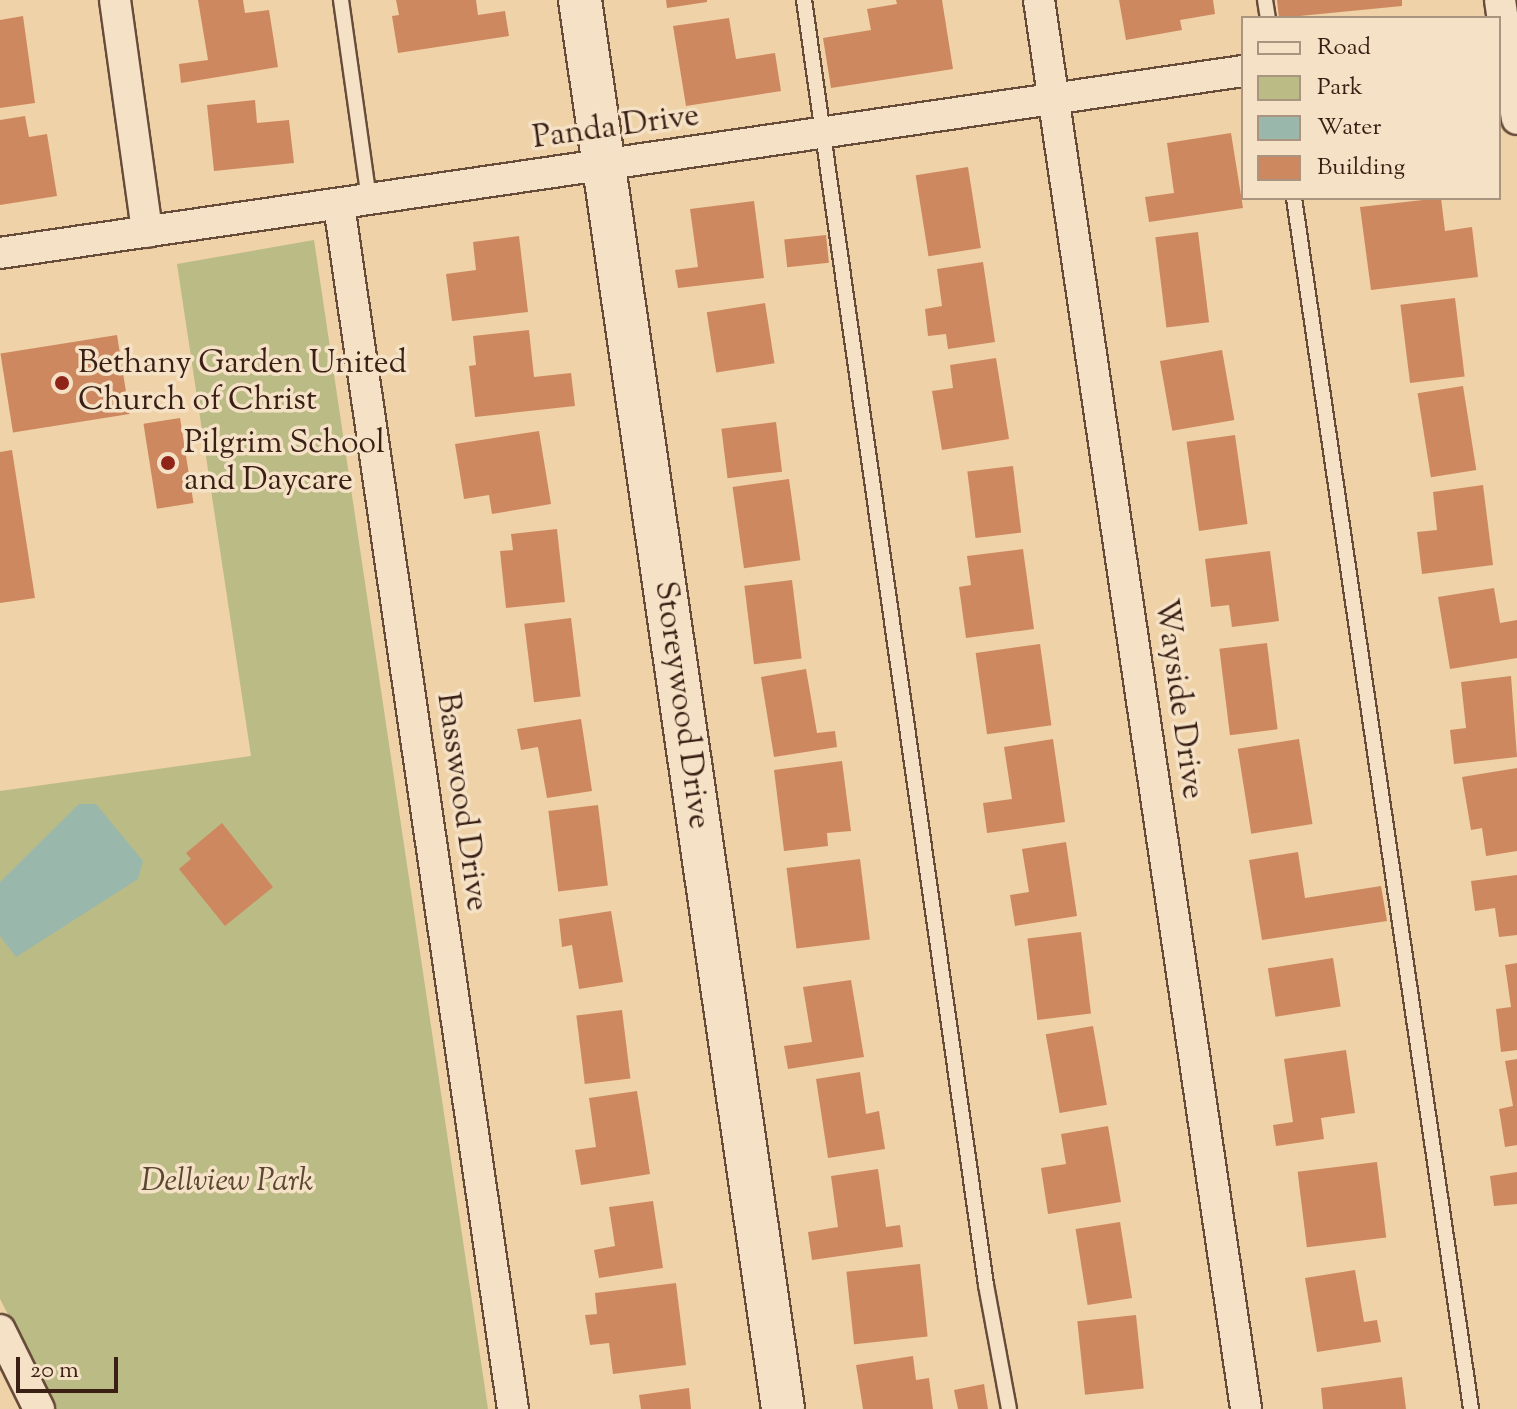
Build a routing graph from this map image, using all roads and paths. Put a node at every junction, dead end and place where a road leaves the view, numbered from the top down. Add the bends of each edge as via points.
1 (115, 0) edge
2 (341, 0) edge
3 (580, 0) edge
4 (804, 0) edge
5 (1039, 0) edge
6 (1500, 0) edge
7 (1507, 32) edge
8 (1241, 71) edge
9 (1054, 99) junction
10 (1517, 119) edge
11 (825, 133) junction
12 (604, 167) junction
13 (369, 200) junction
14 (1294, 200) edge
15 (339, 205) junction
16 (147, 232) junction
17 (0, 253) edge
18 (0, 1330) edge
19 (39, 1409) edge
20 (513, 1409) edge
21 (783, 1409) edge
22 (1009, 1409) edge
23 (1246, 1409) edge
24 (1471, 1409) edge

1 - 16 street
2 - 13 lane
3 - 12 street, Storeywood Drive
4 - 11 lane
5 - 9 street, Wayside Drive
6 - 7 street
7 - 10 street
8 - 9 street, Panda Drive
9 - 11 street, Panda Drive
9 - 23 street, Wayside Drive
11 - 12 street, Panda Drive
11 - 22 lane via 986,1285
12 - 13 street, Panda Drive
12 - 21 street, Storeywood Drive
13 - 15 street, Panda Drive
14 - 24 lane
15 - 16 street, Panda Drive
15 - 20 street, Basswood Drive
16 - 17 street, Panda Drive
18 - 19 street

